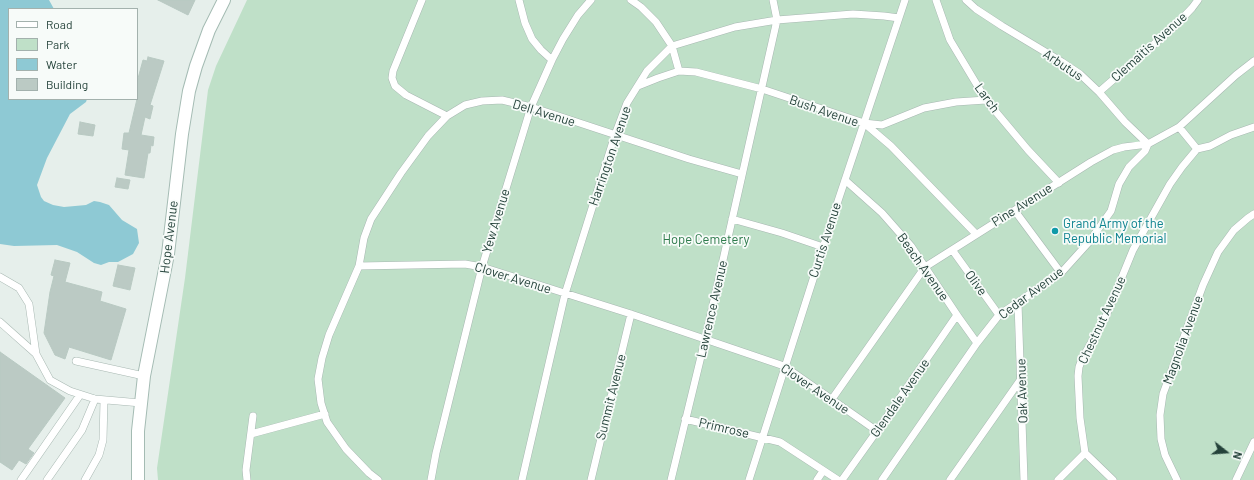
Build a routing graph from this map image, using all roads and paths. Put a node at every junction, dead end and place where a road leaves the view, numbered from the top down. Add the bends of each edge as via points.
1 (224, 0) edge
2 (422, 0) edge
3 (519, 0) edge
4 (591, 0) edge
5 (631, 0) edge
6 (773, 0) edge
7 (905, 0) edge
8 (936, 0) edge
9 (966, 0) edge
10 (1198, 0) edge
11 (899, 18) junction
12 (777, 20) junction
13 (672, 46) junction
14 (552, 60) junction
15 (1254, 61) edge
16 (680, 71) junction
17 (638, 86) junction
18 (762, 89) junction
19 (1099, 92) junction
20 (986, 100) junction
21 (531, 107) junction
22 (446, 116) junction
23 (864, 123) junction
24 (1179, 127) junction
25 (1254, 127) edge
26 (615, 135) junction
27 (1148, 144) junction
28 (1197, 149) junction
29 (742, 174) junction
30 (845, 180) junction
31 (1059, 183) junction
32 (1015, 211) junction
33 (1254, 214) edge
34 (732, 219) junction
35 (976, 234) junction
36 (823, 247) junction
37 (953, 250) junction
38 (359, 266) junction
39 (482, 267) junction
40 (924, 267) junction
41 (1061, 273) junction
42 (0, 277) edge
43 (564, 294) junction
44 (1018, 303) junction
45 (631, 314) junction
46 (957, 315) junction
47 (999, 315) junction
48 (0, 322) edge
49 (705, 340) junction
50 (977, 343) junction
51 (36, 354) junction
52 (76, 361) dead end
53 (784, 366) junction
54 (144, 376) junction
55 (1021, 379) junction
56 (80, 395) junction
57 (95, 399) junction
58 (832, 399) junction
59 (104, 400) junction
60 (140, 403) junction
61 (325, 414) junction
62 (253, 416) dead end
63 (685, 419) junction
64 (877, 432) junction
65 (251, 434) junction
66 (762, 436) junction
67 (1254, 442) edge
68 (1085, 453) junction
69 (823, 471) junction
70 (21, 480) edge
71 (48, 480) edge
72 (85, 480) edge
73 (138, 480) edge
74 (247, 480) edge
75 (378, 480) edge
76 (431, 480) edge
77 (522, 480) edge
78 (591, 480) edge
79 (671, 480) edge
80 (749, 480) edge
81 (818, 480) edge
82 (838, 480) edge
83 (842, 480) edge
84 (882, 480) edge
85 (950, 480) edge
86 (1024, 480) edge
87 (1058, 480) edge
88 (1113, 480) edge
89 (1177, 480) edge
90 (1236, 480) edge

1 - 54 main road, Hope Avenue via 209,30 189,91 168,254
2 - 22 lane via 392,78 395,86 406,95
3 - 14 lane via 532,39
4 - 14 lane, Yew Avenue via 578,15
5 - 13 lane via 656,22
6 - 12 lane
7 - 11 lane, Curtis Avenue
8 - 20 lane, Larch via 950,40
9 - 19 lane, Arbutus via 1002,26 1080,74
10 - 19 lane, Clemaitis Avenue via 1175,26
11 - 12 lane, Harrington Avenue via 853,14
11 - 23 lane, Curtis Avenue
12 - 13 lane, Harrington Avenue via 735,28
12 - 18 lane, Lawrence Avenue
13 - 16 lane
13 - 17 lane, Harrington Avenue via 652,66
14 - 21 lane, Yew Avenue
15 - 24 lane, Pine Avenue
16 - 17 lane, Bush Avenue
16 - 18 lane, Bush Avenue via 696,72
17 - 26 lane, Harrington Avenue
18 - 23 lane, Bush Avenue
18 - 29 lane, Lawrence Avenue
19 - 27 lane, Arbutus
20 - 23 lane via 924,108 882,125
20 - 31 lane, Larch
21 - 22 lane, Dell Avenue via 502,100 482,101 465,105
21 - 26 lane, Dell Avenue
21 - 39 lane, Yew Avenue
22 - 38 lane, Dell Avenue via 405,166 371,219 364,238
23 - 30 lane, Curtis Avenue
23 - 35 lane, Bush Avenue via 891,146
24 - 27 lane, Pine Avenue
24 - 28 lane
25 - 28 lane
26 - 29 lane, Dell Avenue
26 - 43 lane, Harrington Avenue
27 - 31 lane, Pine Avenue via 1113,150
27 - 41 lane, Cedar Avenue via 1119,184 1111,211 1104,222
28 - 68 lane, Chestnut Avenue via 1182,167 1149,219 1133,250 1106,316 1082,359 1078,376
29 - 34 lane, Lawrence Avenue
30 - 36 lane, Curtis Avenue
30 - 40 lane, Beach Avenue via 882,214 911,246
31 - 32 lane, Pine Avenue
32 - 35 lane, Pine Avenue
32 - 41 lane
33 - 89 lane, Magnolia Avenue via 1234,230 1218,252 1203,285 1163,394 1160,415 1161,439 1165,455
34 - 36 lane
34 - 49 lane, Lawrence Avenue
35 - 37 lane, Pine Avenue
36 - 53 lane, Curtis Avenue
37 - 40 lane, Pine Avenue
37 - 47 lane, Olive
38 - 39 lane, Clover Avenue via 466,264
38 - 61 lane via 329,335 322,358 318,379
39 - 43 lane, Clover Avenue
39 - 76 lane, Yew Avenue
40 - 46 lane, Beach Avenue
40 - 58 lane, Pine Avenue
41 - 44 lane, Cedar Avenue
42 - 51 lane via 19,288 28,304
43 - 45 lane, Clover Avenue
43 - 77 lane, Harrington Avenue
44 - 47 lane, Cedar Avenue
44 - 55 lane, Oak Avenue
45 - 49 lane, Clover Avenue
45 - 78 lane, Summit Avenue
46 - 50 lane, Beach Avenue
46 - 64 lane, Glendale Avenue
47 - 50 lane, Cedar Avenue
48 - 51 lane
49 - 53 lane, Clover Avenue
49 - 63 lane, Lawrence Avenue
50 - 84 lane, Cedar Avenue
51 - 56 lane via 50,380
52 - 54 lane
53 - 58 lane, Clover Avenue
53 - 66 lane, Curtis Avenue
54 - 60 main road, Hope Avenue
55 - 85 lane
55 - 86 lane, Oak Avenue
56 - 57 lane
56 - 70 lane
57 - 59 lane
57 - 71 lane via 82,430
58 - 64 lane, Clover Avenue
59 - 60 lane
59 - 72 lane via 103,440 99,455
60 - 73 main road, Hope Avenue
61 - 65 lane
61 - 75 lane via 327,422 346,449
62 - 65 lane
63 - 66 lane, Primrose
63 - 79 lane, Lawrence Avenue
64 - 83 lane, Glendale Avenue
65 - 74 lane
66 - 69 lane, Primrose via 780,442
66 - 80 lane, Curtis Avenue
67 - 90 lane
68 - 87 lane
68 - 88 lane
69 - 81 lane
69 - 82 lane, Primrose

